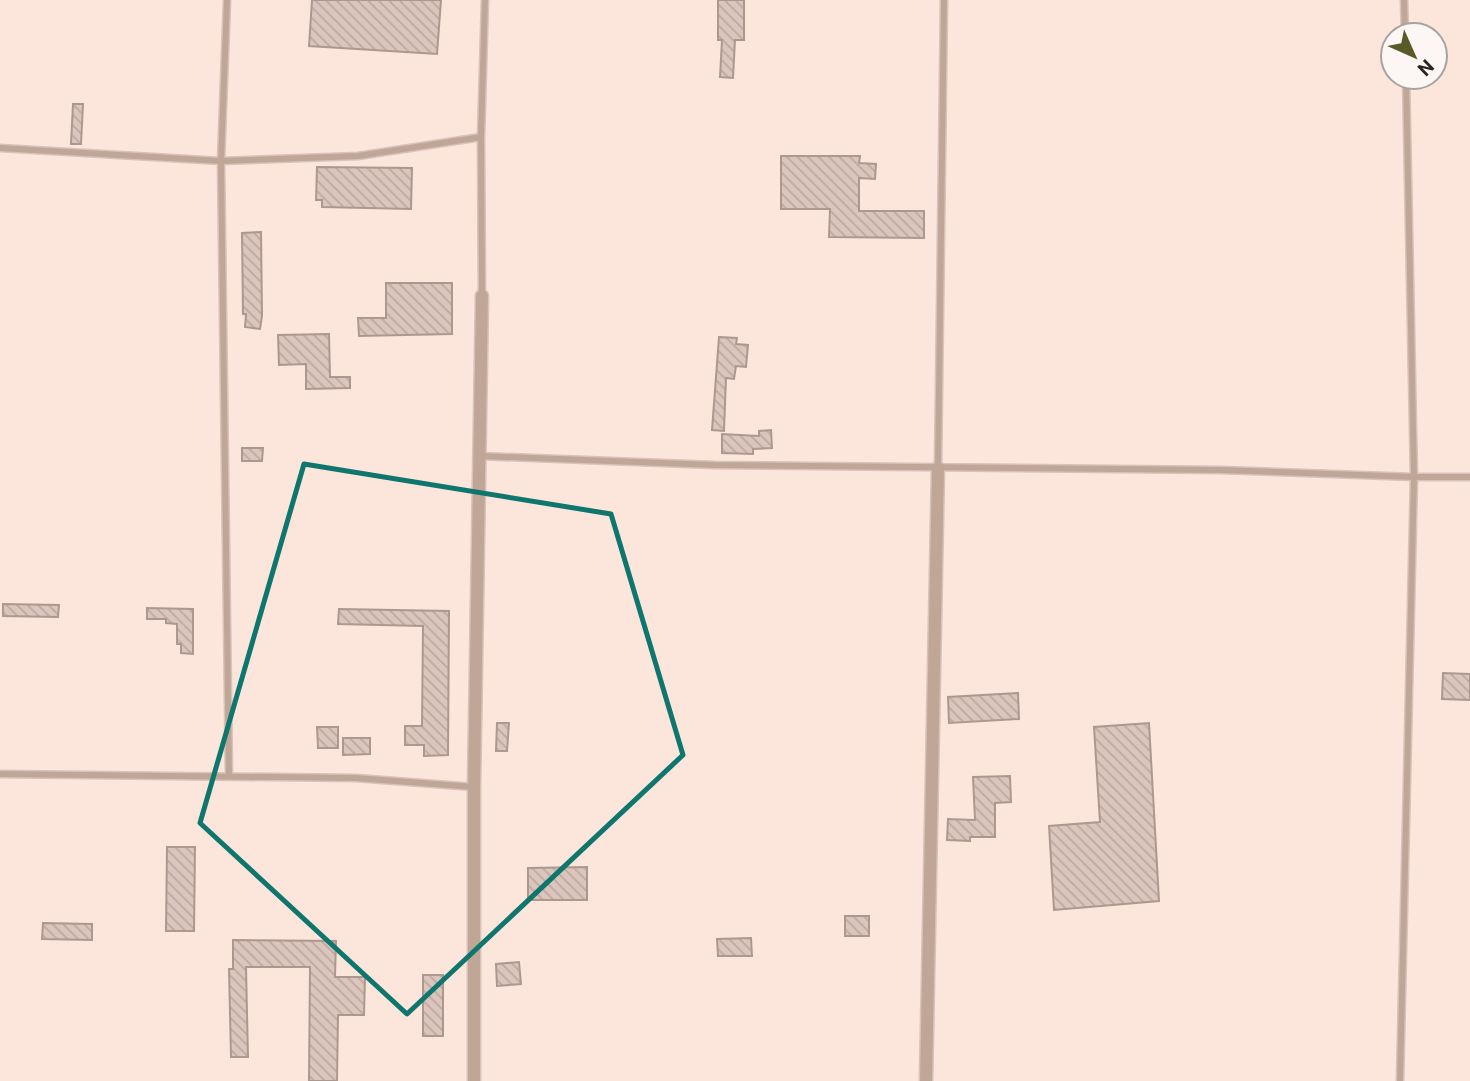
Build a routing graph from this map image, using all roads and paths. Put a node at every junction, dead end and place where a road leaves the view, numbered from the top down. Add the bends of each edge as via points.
1 (227, 0) edge
2 (485, 0) edge
3 (944, 0) edge
4 (1404, 0) edge
5 (1405, 21) edge
6 (1406, 91) edge
7 (481, 137) junction
8 (0, 148) edge
9 (221, 161) junction
10 (482, 296) joint
11 (480, 456) junction
12 (938, 468) junction
13 (1414, 477) junction
14 (1470, 477) edge
15 (0, 774) edge
16 (229, 776) junction
17 (474, 787) junction
18 (474, 1081) edge
19 (926, 1081) edge
20 (1400, 1081) edge

1 - 9 lane
2 - 7 lane
3 - 12 lane
4 - 5 lane
6 - 13 lane
7 - 9 lane via 358,156
7 - 10 lane
8 - 9 lane
9 - 16 lane
10 - 11 street
11 - 12 lane
11 - 17 street
12 - 13 lane
12 - 19 street
13 - 14 lane
13 - 20 lane
15 - 16 lane
16 - 17 lane via 356,778
17 - 18 street

